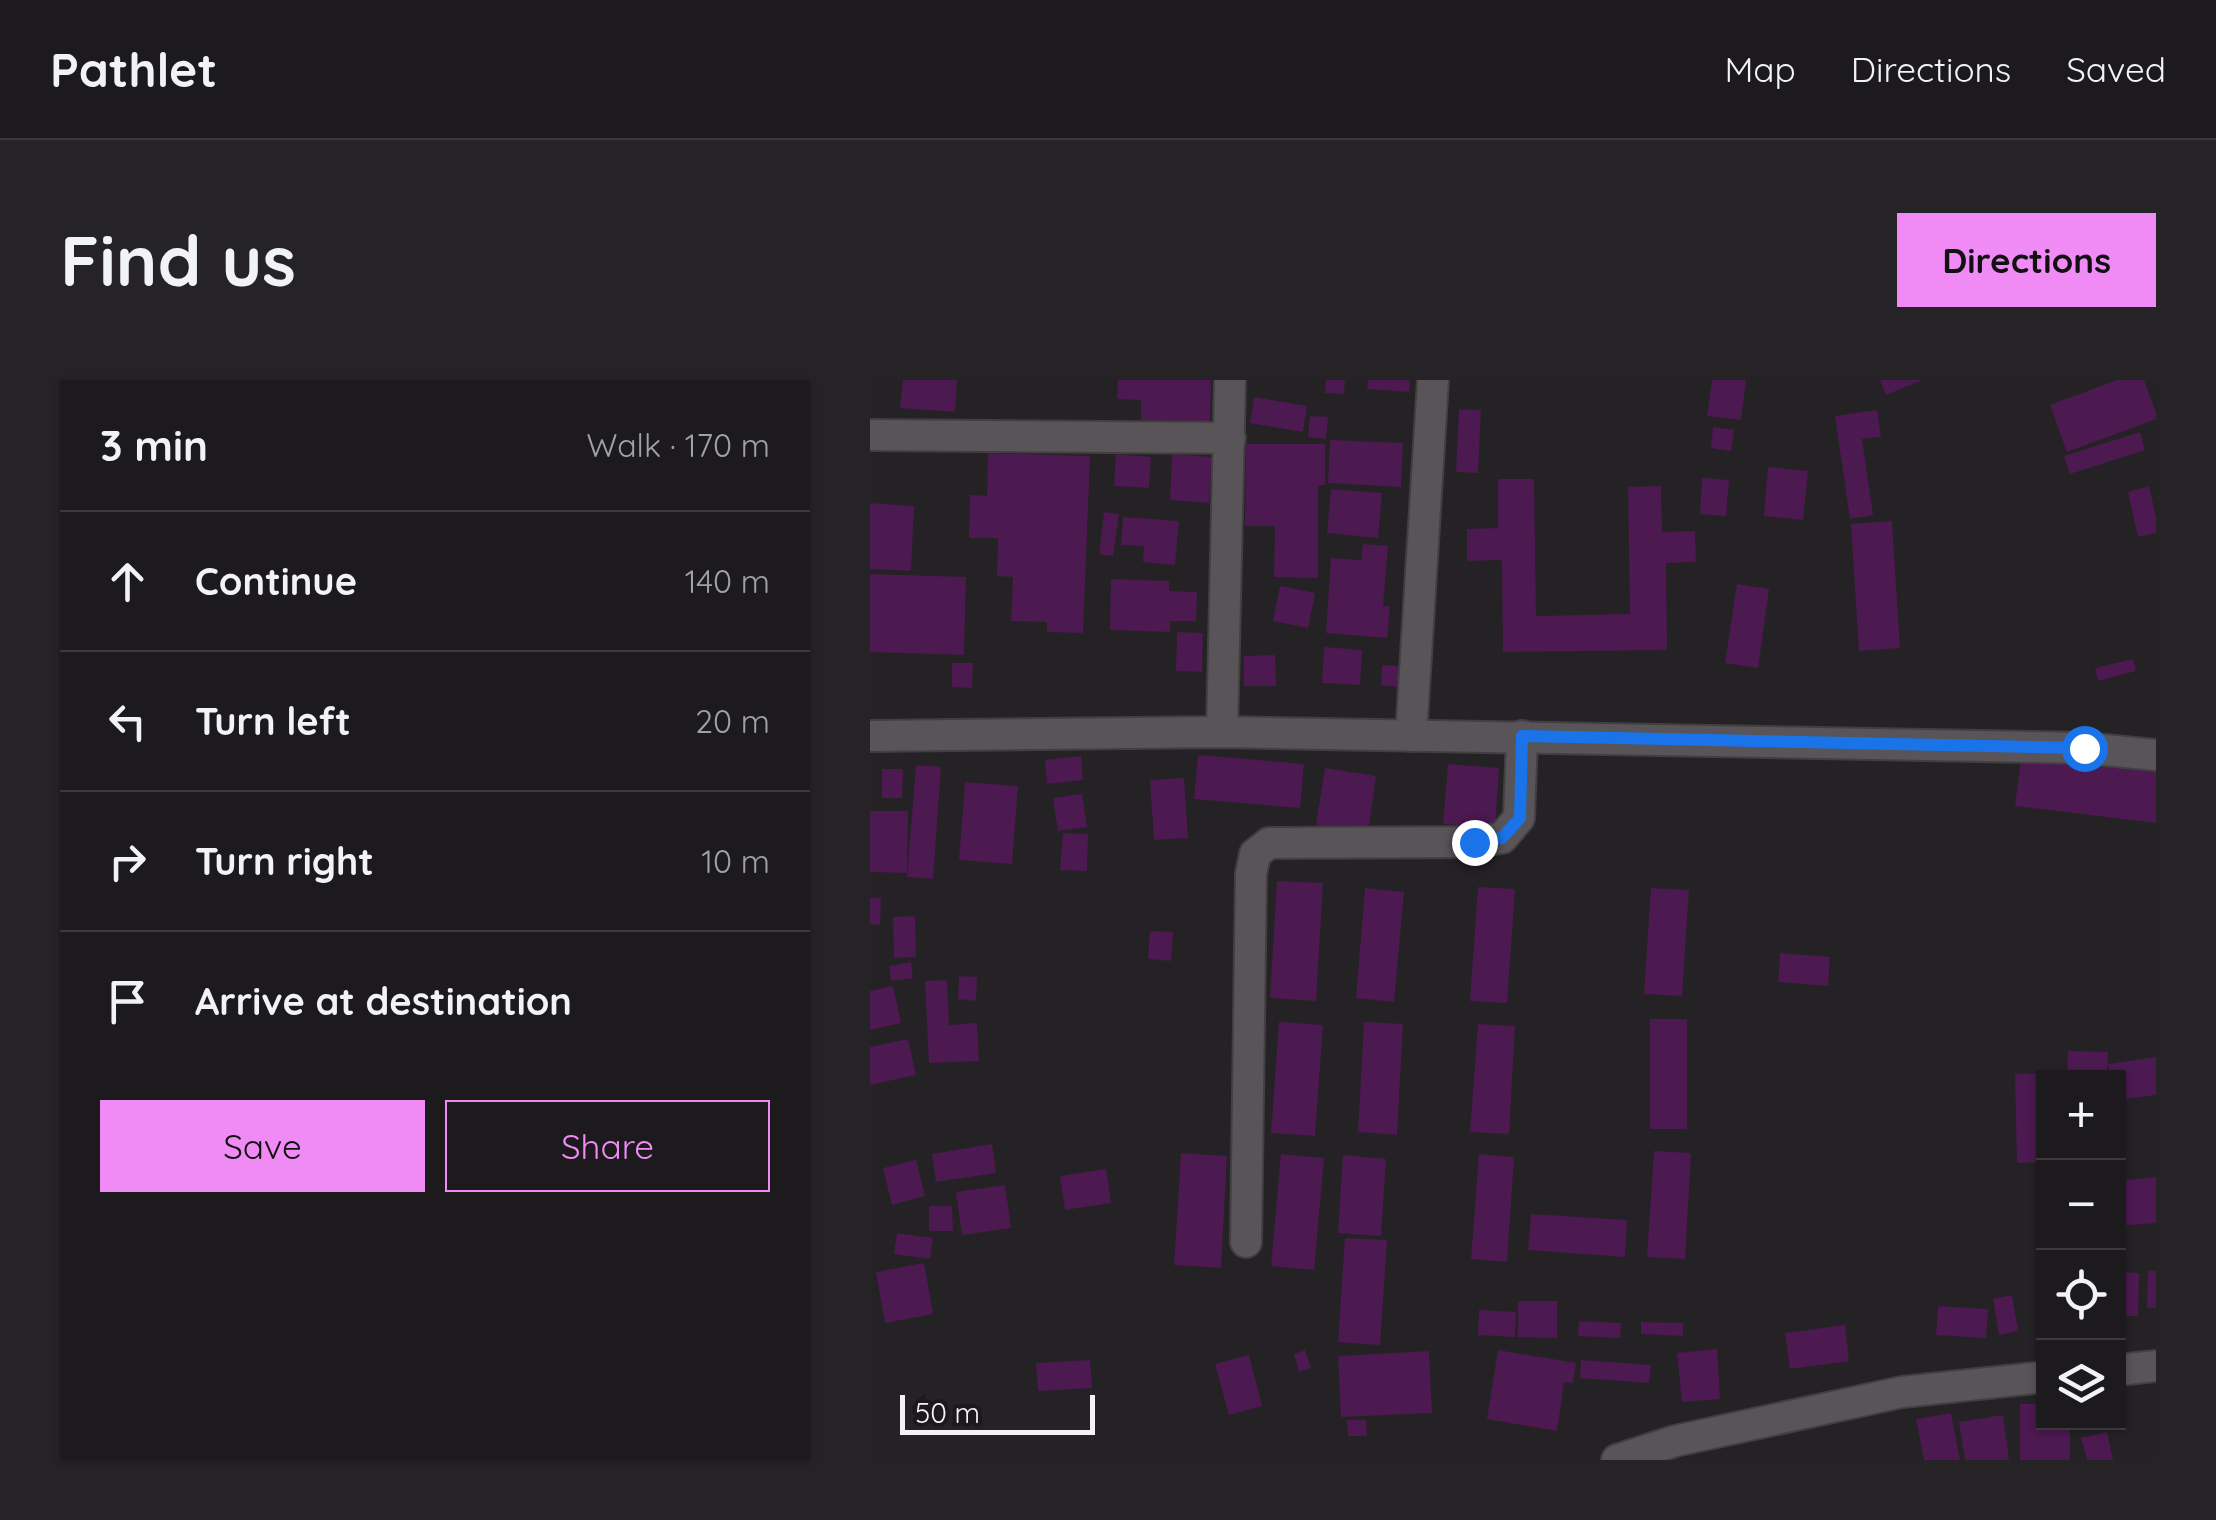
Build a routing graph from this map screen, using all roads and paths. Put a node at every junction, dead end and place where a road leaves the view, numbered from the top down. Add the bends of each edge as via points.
1 (1230, 380) edge
2 (1433, 380) edge
3 (870, 435) edge
4 (1230, 438) junction
5 (1222, 732) junction
6 (870, 736) edge
7 (1411, 736) junction
8 (1522, 736) junction
9 (2156, 755) edge
10 (1246, 1242) dead end
11 (2156, 1366) edge
12 (2126, 1369) edge
13 (2036, 1378) edge
14 (1617, 1460) edge

1 - 4 street
2 - 7 street
3 - 4 street
4 - 5 street
5 - 6 street
5 - 7 street
7 - 8 street
8 - 9 street
8 - 10 street via 1520,818 1502,838 1269,844 1255,854
11 - 12 street
13 - 14 street via 1902,1392 1675,1441

